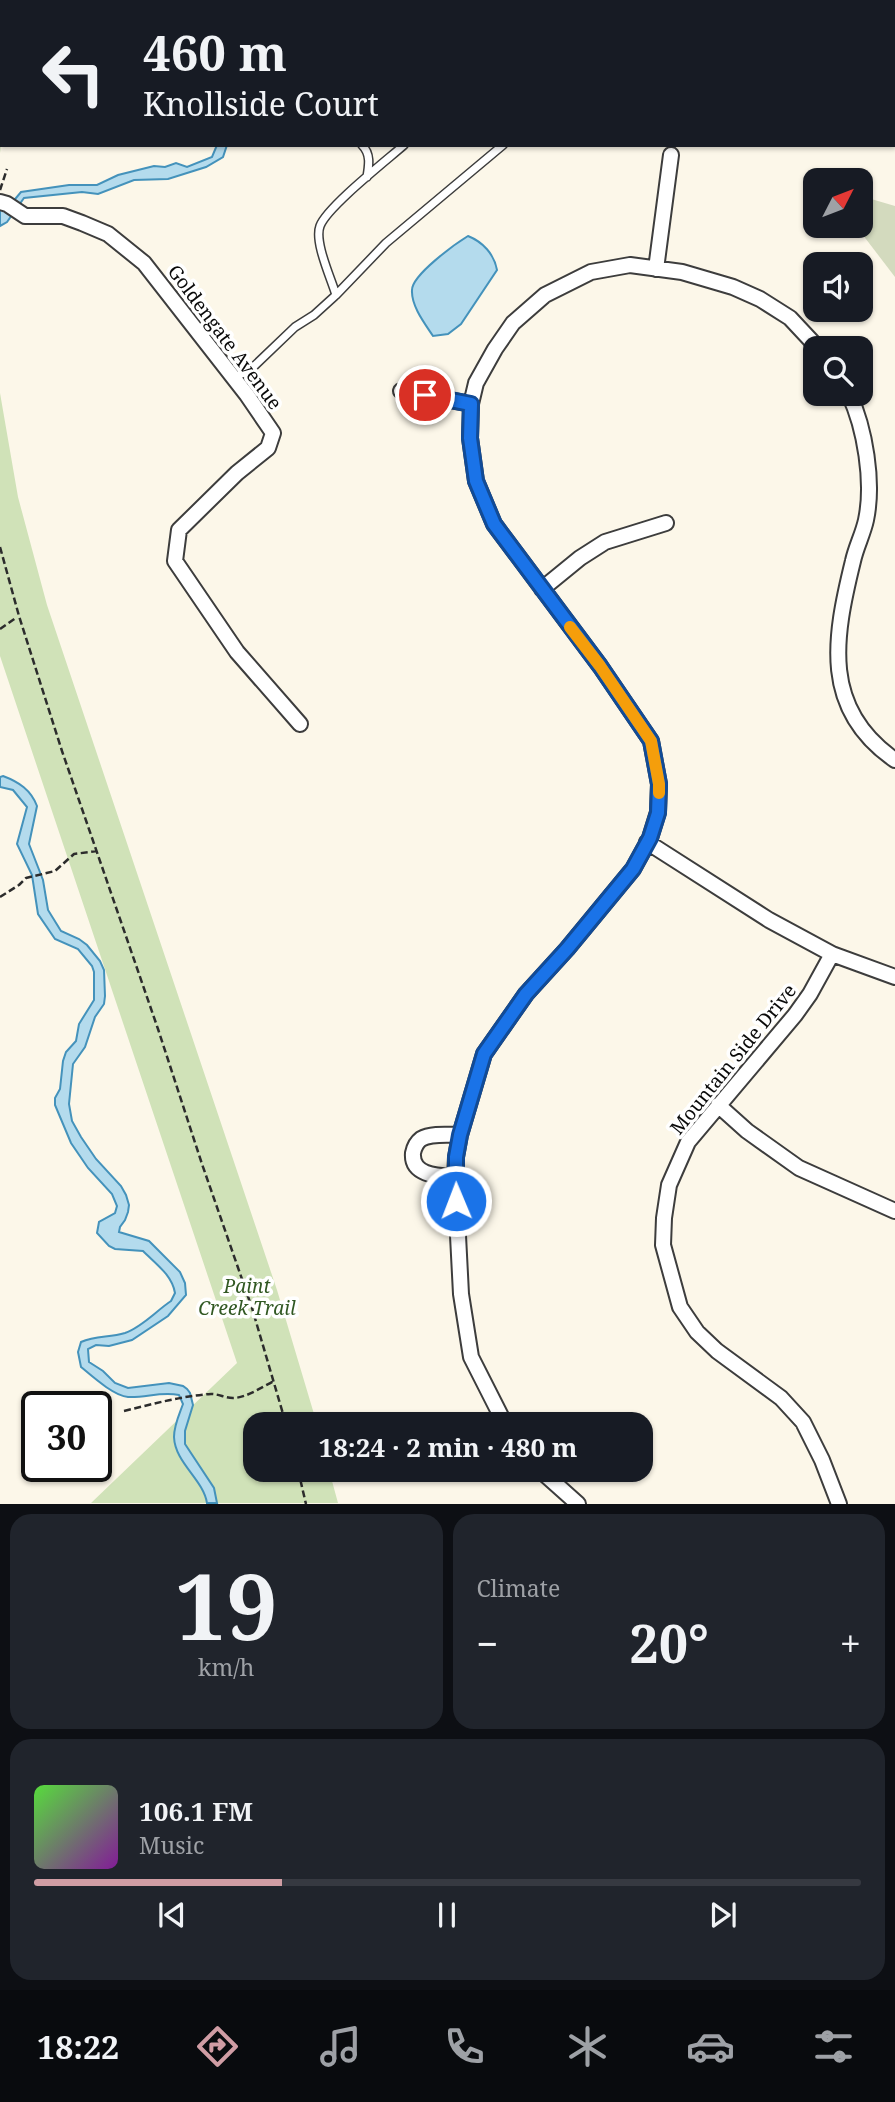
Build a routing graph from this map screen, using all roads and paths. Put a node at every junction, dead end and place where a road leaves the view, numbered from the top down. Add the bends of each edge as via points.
1 (364, 147) edge
2 (402, 147) edge
3 (501, 147) edge
4 (671, 155) dead end
5 (7, 169) dead end
6 (367, 177) junction
7 (0, 190) edge
8 (0, 202) edge
9 (656, 269) junction
10 (336, 295) junction
11 (807, 336) edge
12 (233, 378) junction
13 (401, 391) dead end
14 (471, 404) junction
15 (855, 406) edge
16 (666, 523) dead end
17 (0, 547) edge
18 (542, 589) junction
19 (19, 616) junction
20 (0, 629) edge
21 (300, 724) dead end
22 (895, 760) edge
23 (647, 842) junction
24 (97, 851) junction
25 (0, 897) edge
26 (832, 954) junction
27 (895, 977) edge
28 (718, 1105) junction
29 (460, 1135) junction
30 (455, 1177) junction
31 (895, 1211) edge
32 (274, 1381) junction
33 (124, 1411) dead end
34 (283, 1412) edge
35 (499, 1412) edge
36 (301, 1482) edge
37 (554, 1482) edge
38 (306, 1503) edge
39 (578, 1503) edge
40 (839, 1503) edge

1 - 6 lane via 369,159
2 - 6 lane
3 - 10 lane via 386,243
4 - 9 street
5 - 7 path
6 - 10 lane via 320,226 319,241
8 - 12 street, Goldengate Avenue via 25,216 63,216 108,234 144,263
9 - 11 street via 733,287 790,318
9 - 14 street via 630,265 590,272 545,295 513,323 495,349 476,383
10 - 12 lane via 248,372
12 - 21 street, Goldengate Avenue via 273,433 268,448 179,530 174,561 237,652
13 - 14 street
14 - 18 street via 476,481 494,524
15 - 22 street via 866,451 866,519 850,572 837,661 855,722
16 - 18 street via 605,542
17 - 19 path
18 - 23 street via 651,741 659,784 658,813
19 - 20 path
19 - 24 path
23 - 26 street via 739,903
23 - 29 street via 633,869 526,994 484,1054
24 - 25 path via 74,853 55,871 26,878
24 - 32 path
26 - 27 street
26 - 28 street, Mountain Side Drive via 795,1015
28 - 31 street via 799,1168
28 - 40 street, Mountain Side Drive via 688,1142 669,1185 663,1245 673,1286 680,1307 697,1332 781,1398 803,1422
29 - 30 street
29 - 30 street via 421,1139 413,1157 426,1174
30 - 35 street via 461,1294 471,1357
32 - 33 path via 233,1398 198,1396
32 - 34 path
36 - 38 path
37 - 39 street

